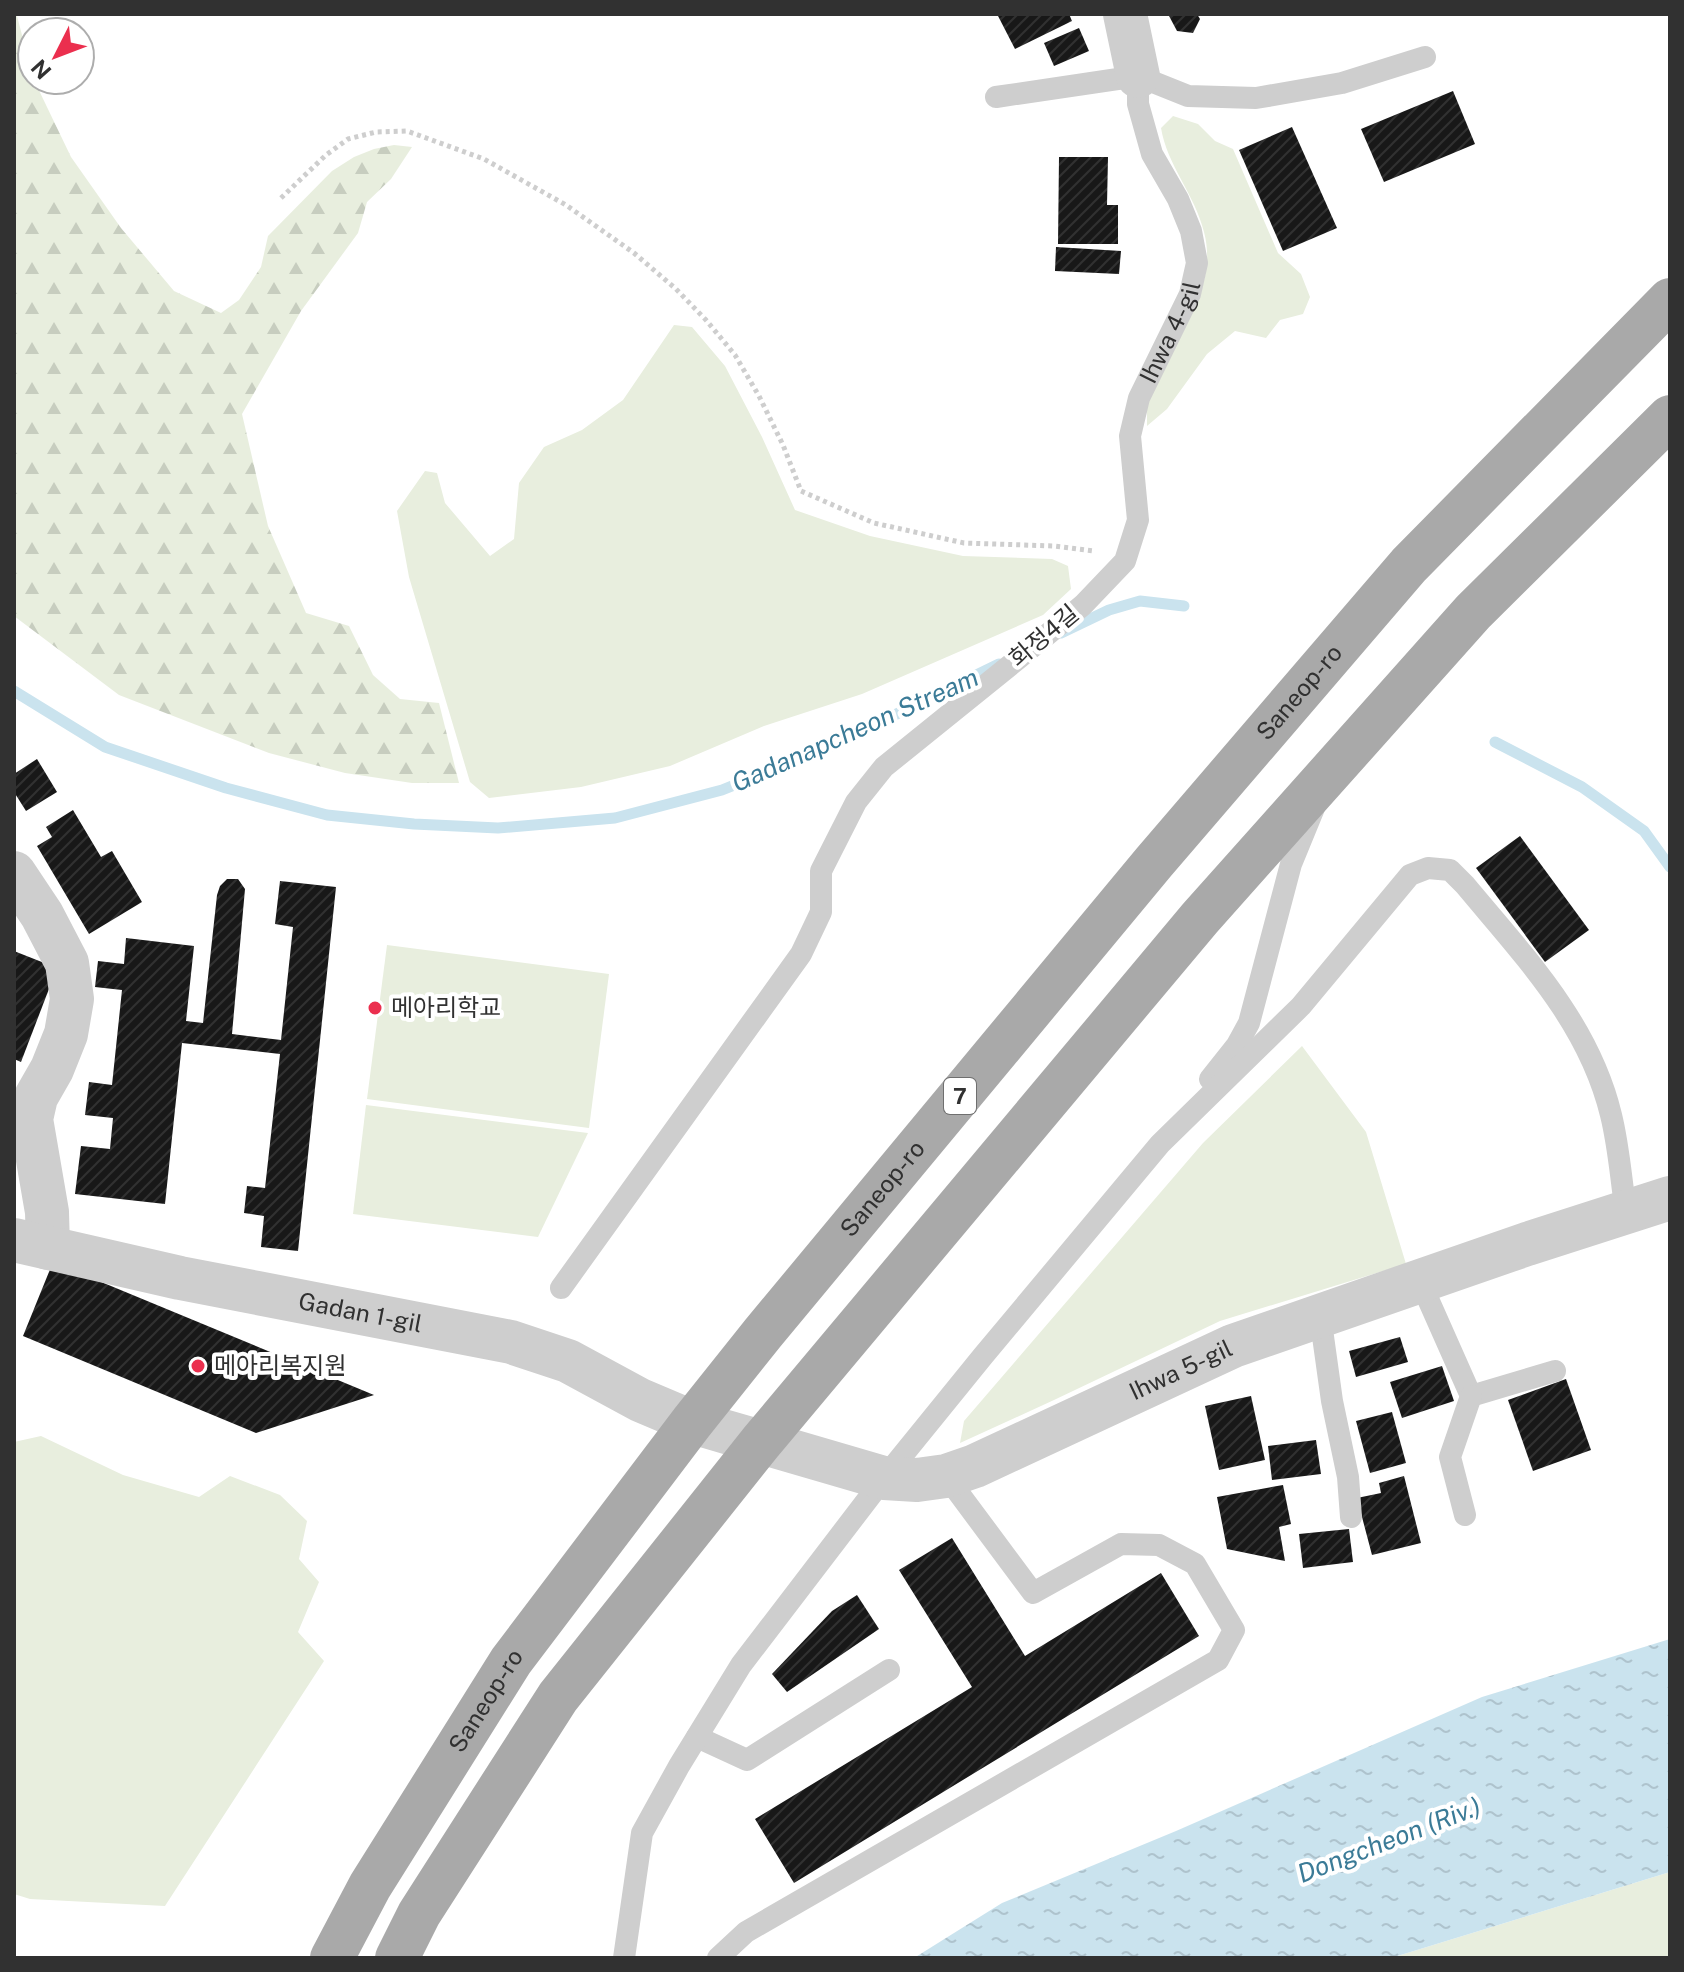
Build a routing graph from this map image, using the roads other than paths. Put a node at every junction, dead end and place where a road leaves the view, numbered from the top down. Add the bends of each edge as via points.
1 (1125, 14) edge
2 (1425, 57) dead end
3 (1138, 76) junction
4 (996, 97) dead end
5 (1670, 300) edge
6 (1670, 417) edge
7 (1125, 561) joint
8 (1335, 768) junction
9 (14, 873) edge
10 (1160, 1144) junction
11 (1670, 1198) edge
12 (1626, 1212) junction
13 (31, 1244) edge
14 (1420, 1281) junction
15 (561, 1288) dead end
16 (1320, 1315) junction
17 (1555, 1371) dead end
18 (1471, 1396) junction
19 (692, 1422) junction
20 (761, 1442) junction
21 (946, 1476) junction
22 (884, 1478) junction
23 (1465, 1515) dead end
24 (1351, 1517) dead end
25 (889, 1670) dead end
26 (697, 1737) junction
27 (332, 1958) edge
28 (397, 1958) edge
29 (624, 1958) edge
30 (718, 1958) edge

1 - 3 street, Ihwa 4-gil
2 - 3 lane via 1342,83 1256,98 1188,96
3 - 4 lane
3 - 7 lane, Ihwa 4-gil via 1138,104 1152,154 1178,199 1197,263 1190,294 1139,398 1130,436 1138,520
5 - 19 main road, Saneop-ro / 7 via 1409,565 1154,862
6 - 8 main road via 1473,612
7 - 15 lane, 화정4길 via 1083,605 884,767 856,802 821,871 821,912 801,954
8 - 10 lane via 1291,864 1249,1023
8 - 20 main road via 1200,918
9 - 13 street via 67,963 72,999 66,1034 31,1119 47,1212
10 - 12 lane via 1301,1006 1410,875 1428,868 1450,870 1554,994 1582,1038 1612,1116
10 - 22 lane
11 - 12 street, Ihwa 5-gil
12 - 14 street, Ihwa 5-gil
13 - 19 street, Gadan 1-gil via 511,1342 568,1361
14 - 16 street, Ihwa 5-gil
14 - 18 lane
16 - 21 street, Ihwa 5-gil via 1233,1346
16 - 24 lane
17 - 18 lane
18 - 23 lane via 1450,1457
19 - 20 street, Ihwa 5-gil
19 - 27 main road, Saneop-ro / 7 via 511,1661 370,1886
20 - 22 street, Ihwa 5-gil
20 - 28 main road via 558,1697 419,1914
21 - 22 street, Ihwa 5-gil
21 - 30 lane via 1033,1593 1121,1544 1159,1545 1195,1564 1234,1630 1218,1660 746,1932
22 - 26 lane via 741,1665
25 - 26 lane via 747,1760
26 - 29 lane via 642,1833

